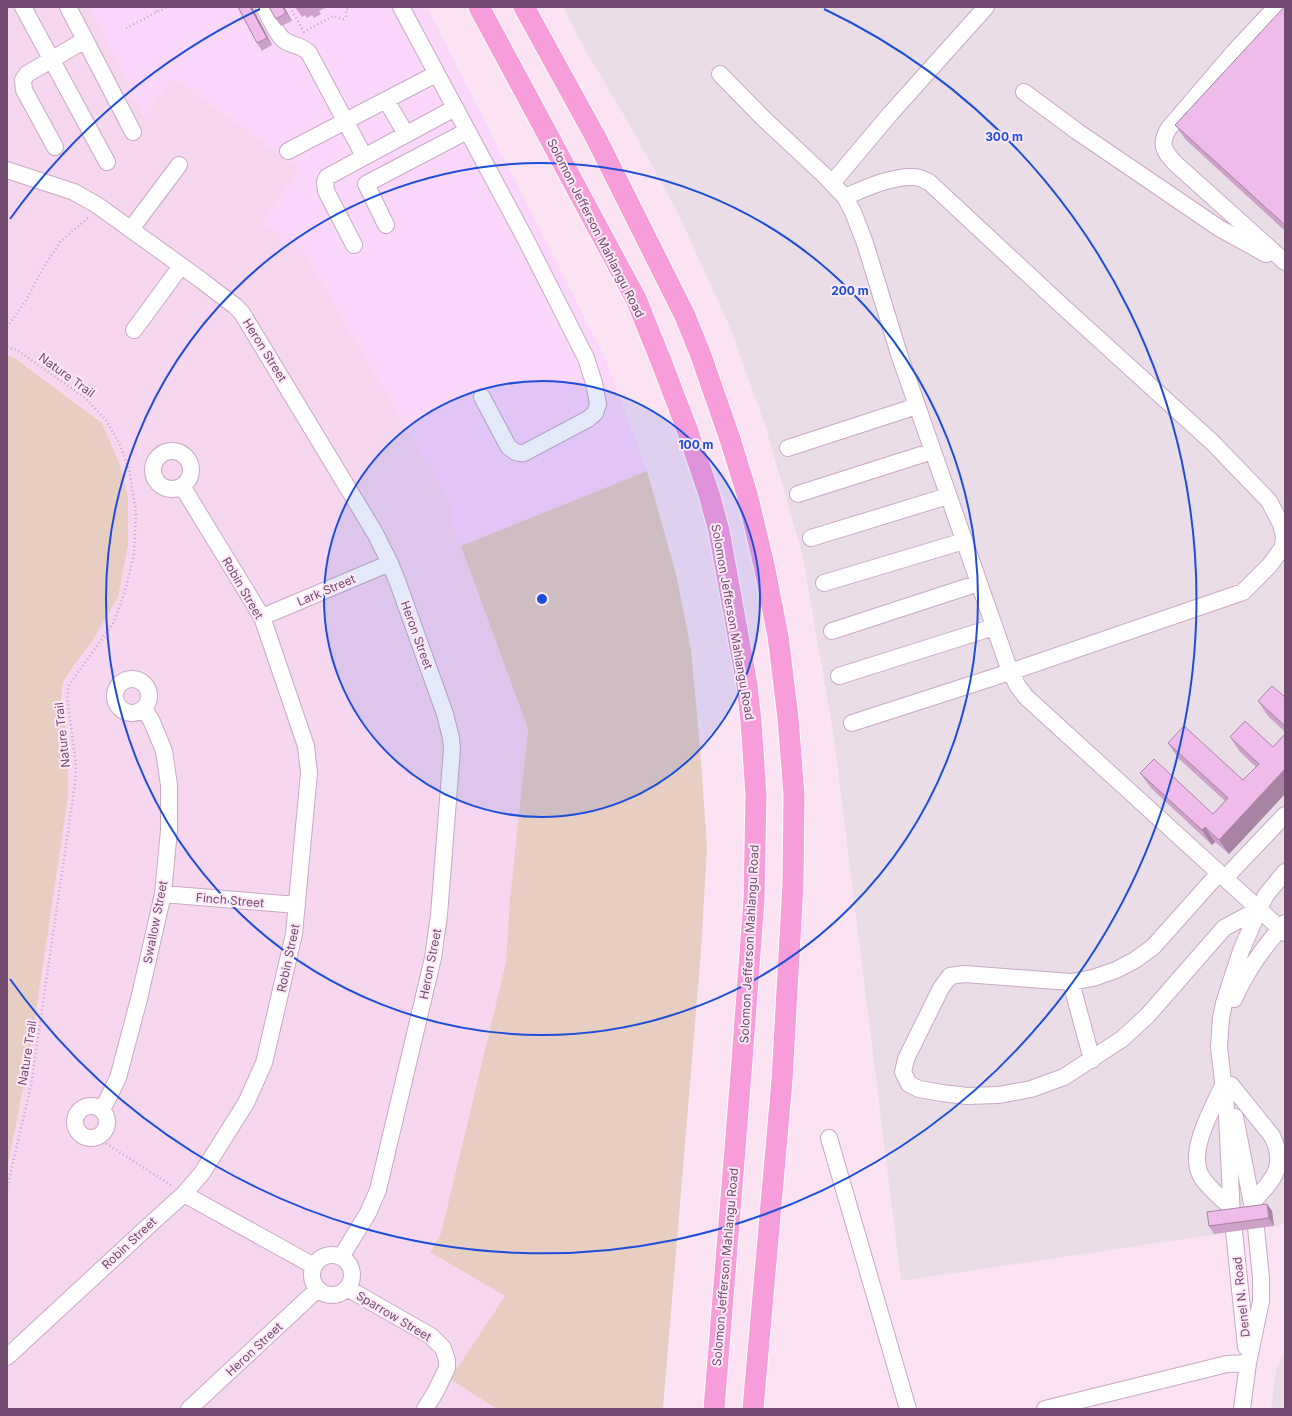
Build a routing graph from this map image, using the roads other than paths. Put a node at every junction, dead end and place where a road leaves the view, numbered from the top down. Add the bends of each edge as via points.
1 (24, 7) edge
2 (68, 7) edge
3 (264, 7) edge
4 (400, 7) edge
5 (479, 7) edge
6 (524, 7) edge
7 (986, 7) edge
8 (1276, 7) edge
9 (85, 40) junction
10 (52, 59) junction
11 (436, 74) junction
12 (720, 74) dead end
13 (1024, 92) dead end
14 (386, 100) junction
15 (455, 108) junction
16 (346, 121) junction
17 (467, 131) junction
18 (134, 132) dead end
19 (406, 134) junction
20 (55, 147) dead end
21 (288, 151) dead end
22 (359, 159) junction
23 (107, 162) dead end
24 (179, 165) dead end
25 (7, 170) edge
26 (832, 183) junction
27 (366, 184) junction
28 (845, 197) junction
29 (386, 226) dead end
30 (131, 229) junction
31 (354, 245) dead end
32 (1285, 263) edge
33 (181, 266) junction
34 (134, 330) dead end
35 (482, 397) dead end
36 (917, 406) junction
37 (788, 448) dead end
38 (933, 451) junction
39 (182, 486) dead end
40 (798, 494) dead end
41 (948, 496) junction
42 (811, 538) dead end
43 (964, 541) junction
44 (390, 563) junction
45 (824, 583) dead end
46 (979, 583) junction
47 (262, 617) junction
48 (994, 627) junction
49 (832, 631) dead end
50 (1010, 672) junction
51 (839, 676) dead end
52 (144, 708) dead end
53 (852, 723) dead end
54 (1285, 815) edge
55 (1285, 872) edge
56 (1222, 875) junction
57 (163, 894) junction
58 (297, 906) junction
59 (1259, 909) junction
60 (1283, 928) edge
61 (1071, 982) junction
62 (1092, 1060) junction
63 (1227, 1085) junction
64 (102, 1110) junction
65 (829, 1138) dead end
66 (184, 1194) junction
67 (1254, 1215) junction
68 (1232, 1218) junction
69 (341, 1257) junction
70 (314, 1266) junction
71 (347, 1288) junction
72 (318, 1289) junction
73 (7, 1357) edge
74 (1248, 1363) junction
75 (189, 1409) edge
76 (425, 1409) edge
77 (714, 1409) edge
78 (753, 1409) edge
79 (908, 1409) edge
80 (1045, 1409) edge
81 (1242, 1409) edge

1 - 10 street
2 - 9 street
3 - 16 street via 283,39 303,47 309,53
4 - 11 street
5 - 77 main road, Solomon Jefferson Mahlangu Road via 636,299 688,429 719,531 747,685 756,795 754,899
6 - 78 main road via 596,138 685,316 700,353 747,494 778,636 794,795 793,884 782,1080
7 - 26 street
8 - 32 street via 1169,128 1163,145 1168,156 1177,165
9 - 10 street
9 - 18 street
10 - 20 street via 26,74 23,80 24,90
10 - 23 street
11 - 14 street
11 - 15 street
12 - 26 street via 762,118
13 - 32 street via 1219,228
14 - 16 street
14 - 19 street
15 - 17 street
15 - 19 street
16 - 21 street
16 - 22 street
17 - 27 street
17 - 35 street via 586,358 598,404 595,413 588,420 519,454 508,446
19 - 22 street
22 - 27 street
22 - 31 street via 327,177 325,182 326,191
24 - 30 street
25 - 30 street, Heron Street via 80,195
26 - 28 street
27 - 29 street
28 - 36 street via 865,243
28 - 50 street via 871,186 898,179 915,177 929,182 1212,442 1269,501 1282,524 1283,547 1269,566 1243,592
30 - 33 street, Heron Street
33 - 34 street
33 - 44 street, Heron Street via 235,306 249,324 375,533
36 - 37 street
36 - 38 street
38 - 40 street
38 - 41 street
39 - 47 street, Robin Street
41 - 42 street
41 - 43 street
43 - 45 street
43 - 46 street
44 - 47 street, Lark Street
44 - 69 street, Heron Street via 446,714 452,749 439,915 433,958 378,1190 368,1213
46 - 48 street
46 - 49 street
47 - 58 street, Robin Street via 306,746 308,760
48 - 50 street
48 - 51 street
50 - 53 street
50 - 56 street via 1026,697
52 - 57 street, Swallow Street via 164,751 169,785 169,830
54 - 56 street
55 - 59 street
56 - 59 street
56 - 61 street via 1153,947 1135,960 1093,978
57 - 58 street, Finch Street
57 - 64 street, Swallow Street via 118,1078
58 - 66 street, Robin Street via 294,934 264,1063 246,1102 206,1167
59 - 60 street
59 - 62 street via 1224,928 1148,1015 1122,1039
59 - 63 street via 1241,951 1221,1018 1220,1046
60 - 63 street via 1246,976 1230,1013
61 - 62 street
61 - 62 street via 964,974 950,976 941,988 906,1059 903,1072 909,1084 919,1089 967,1096 999,1095 1038,1087 1064,1077
63 - 67 street, Denel N. Road
63 - 67 street via 1272,1136 1277,1149 1276,1174
63 - 68 street, Denel N. Road
63 - 68 street via 1202,1132 1197,1167
64 - 64 street via 86,1106 81,1108 75,1116 75,1126 81,1135 96,1137 105,1130 107,1119
65 - 79 street
66 - 70 street
66 - 73 street, Robin Street
67 - 74 street, Denel N. Road via 1261,1301
68 - 74 street, Denel N. Road
69 - 70 street via 323,1257
69 - 71 street via 347,1262 352,1275
70 - 72 street via 312,1278
71 - 72 street via 336,1294
71 - 76 street, Sparrow Street via 431,1336 443,1348 447,1368
72 - 75 street, Heron Street
74 - 80 street via 1227,1364
74 - 81 street, Denel N. Road

